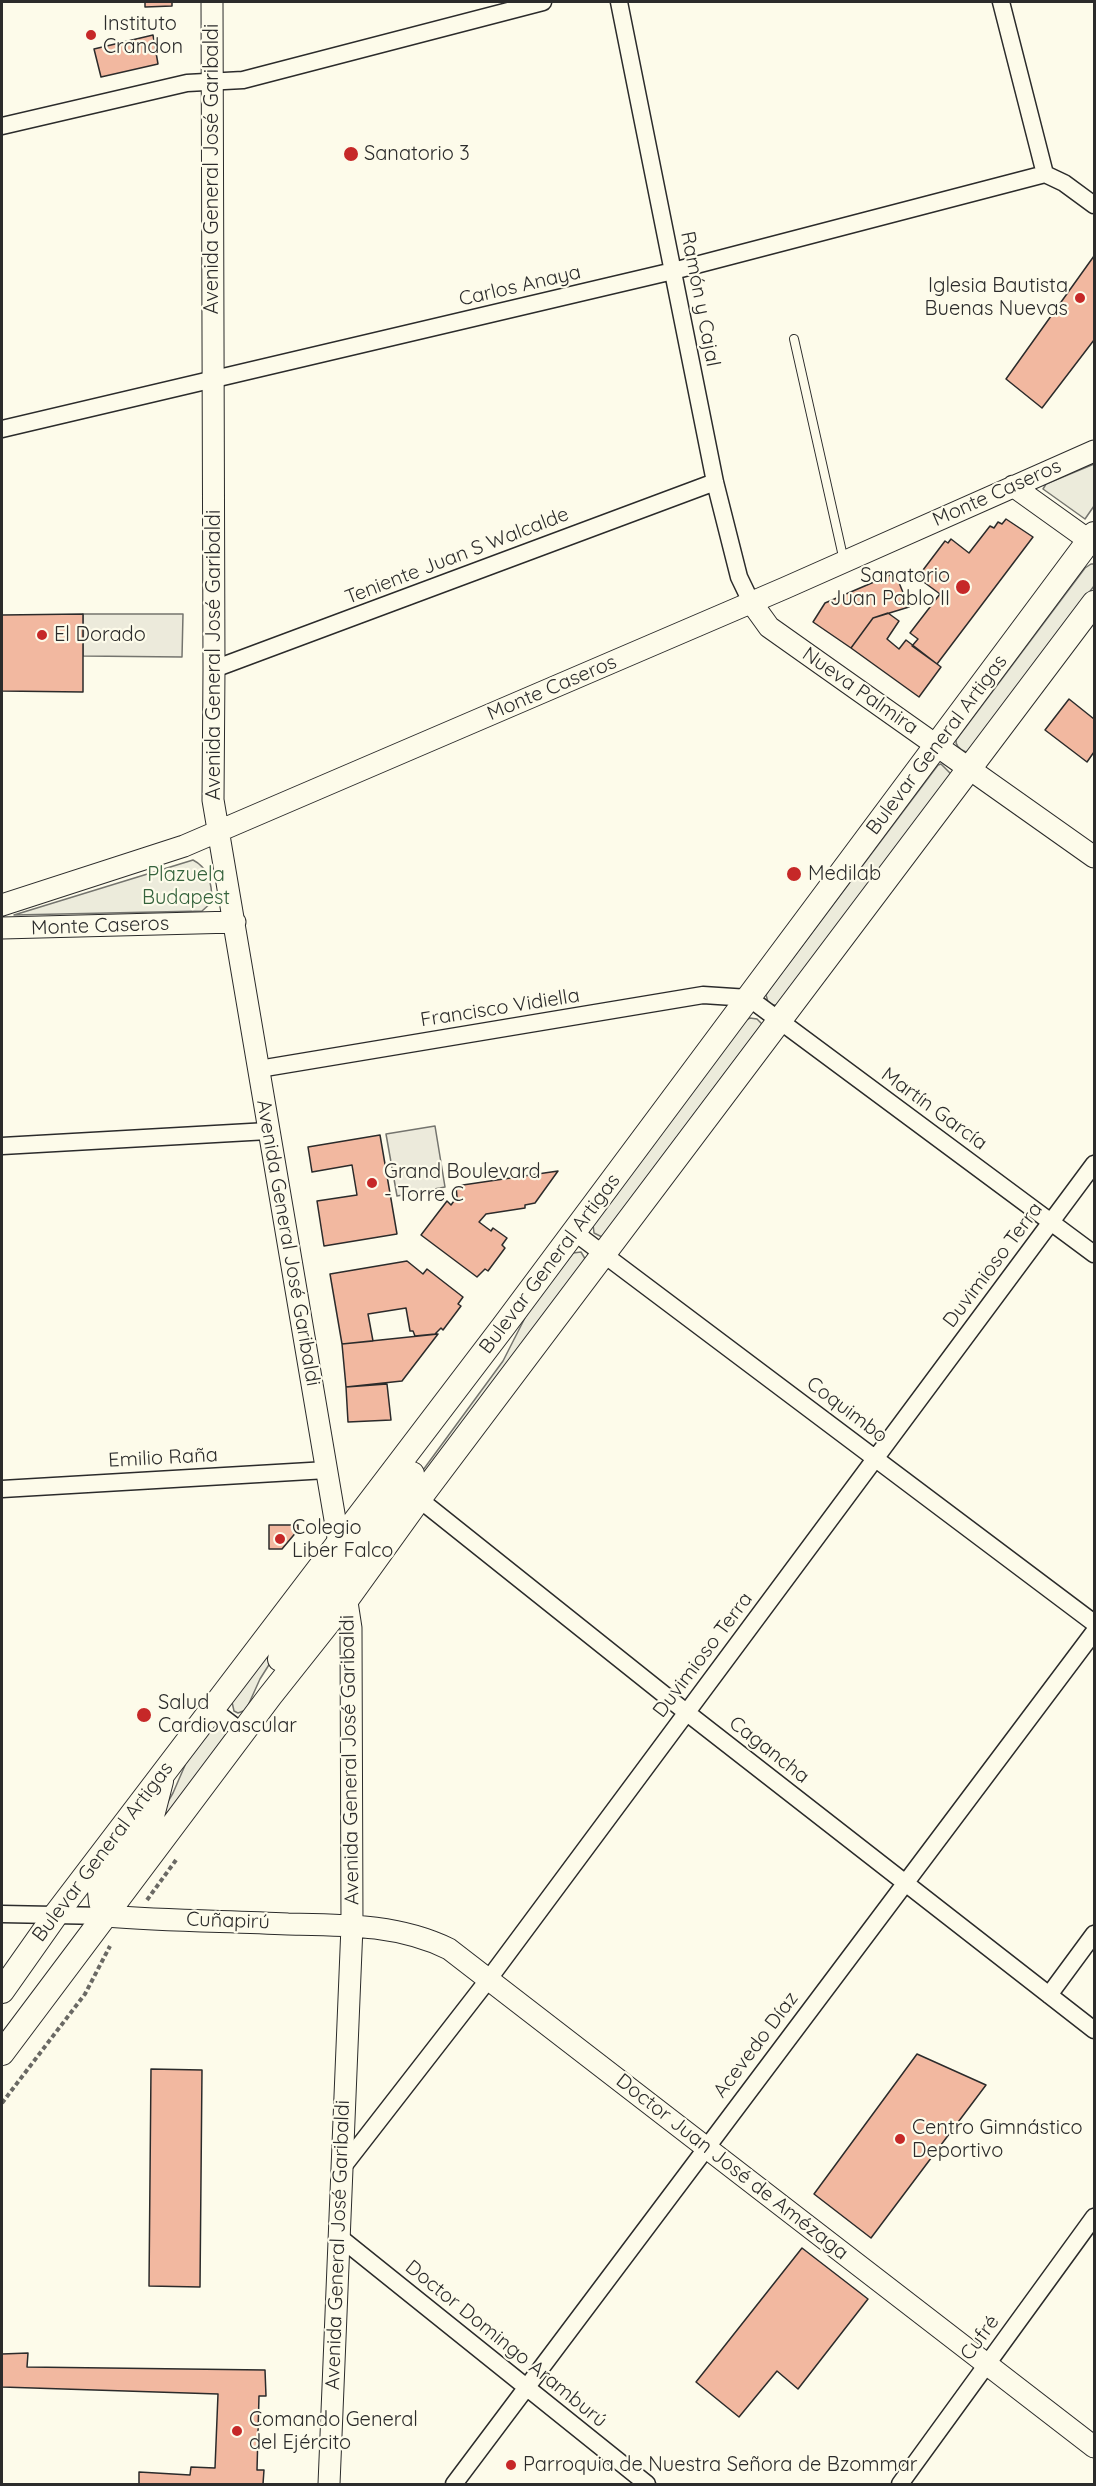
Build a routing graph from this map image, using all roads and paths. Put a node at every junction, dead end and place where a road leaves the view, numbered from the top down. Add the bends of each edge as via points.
1 (212, 2) edge
2 (543, 2) edge
3 (618, 2) edge
4 (1001, 2) edge
5 (213, 82) junction
6 (2, 126) edge
7 (1045, 174) junction
8 (1095, 205) edge
9 (673, 271) junction
10 (794, 339) dead end
11 (213, 380) junction
12 (2, 429) edge
13 (1095, 451) edge
14 (715, 482) junction
15 (1013, 486) junction
16 (1093, 540) edge
17 (844, 561) junction
18 (751, 602) junction
19 (1095, 603) edge
20 (214, 669) junction
21 (937, 745) junction
22 (970, 769) junction
23 (219, 831) junction
24 (1095, 857) edge
25 (2, 905) edge
26 (235, 922) junction
27 (2, 928) edge
28 (749, 998) junction
29 (780, 1022) junction
30 (259, 1069) junction
31 (268, 1131) junction
32 (2, 1146) edge
33 (1095, 1164) edge
34 (1052, 1222) junction
35 (574, 1232) junction
36 (604, 1254) junction
37 (1095, 1254) edge
38 (503, 1327) junction
39 (876, 1458) junction
40 (327, 1470) junction
41 (2, 1489) edge
42 (419, 1500) junction
43 (339, 1544) junction
44 (347, 1599) junction
45 (1095, 1623) edge
46 (1095, 1632) edge
47 (270, 1696) junction
48 (212, 1709) junction
49 (687, 1712) junction
50 (242, 1732) junction
51 (164, 1770) junction
52 (183, 1850) dead end
53 (905, 1883) junction
54 (57, 1913) junction
55 (2, 1914) edge
56 (105, 1916) junction
57 (134, 1918) junction
58 (351, 1926) junction
59 (1095, 1934) edge
60 (111, 1944) dead end
61 (488, 1980) junction
62 (2, 1992) edge
63 (1049, 1995) junction
64 (1095, 2030) edge
65 (2, 2053) edge
66 (2, 2103) edge
67 (706, 2146) junction
68 (342, 2168) junction
69 (1095, 2217) edge
70 (338, 2236) junction
71 (987, 2363) junction
72 (528, 2389) junction
73 (1095, 2447) edge
74 (329, 2484) edge
75 (454, 2484) edge
76 (647, 2484) edge
77 (900, 2484) edge

1 - 5 street, Avenida General José Garibaldi
2 - 5 street via 243,80
3 - 9 street, Ramón y Cajal
4 - 7 street
5 - 6 street via 187,83
5 - 11 street, Avenida General José Garibaldi
7 - 8 street
7 - 9 street, Carlos Anaya
9 - 11 street, Carlos Anaya
9 - 14 street, Ramón y Cajal
10 - 17 lane
11 - 12 street, Carlos Anaya
11 - 20 street, Avenida General José Garibaldi
13 - 15 street, Monte Caseros
14 - 18 street, Ramón y Cajal via 739,577
14 - 20 street, Teniente Juan S Walcalde
15 - 16 street
15 - 17 street, Monte Caseros
16 - 21 main road, Bulevar General Artigas
17 - 18 street, Monte Caseros
18 - 21 street, Nueva Palmira via 769,627
18 - 23 street, Monte Caseros
19 - 22 main road, Bulevar General Artigas
20 - 23 street, Avenida General José Garibaldi via 213,801
21 - 22 street, Nueva Palmira
21 - 28 main road, Bulevar General Artigas
22 - 24 street, Nueva Palmira
22 - 29 main road, Bulevar General Artigas
23 - 25 street, Monte Caseros
23 - 26 street, Avenida General José Garibaldi
26 - 27 street, Monte Caseros
26 - 30 street, Avenida General José Garibaldi
28 - 29 street, Martín García
28 - 30 street, Francisco Vidiella via 703,995
28 - 35 main road, Bulevar General Artigas
29 - 34 street, Martín García
29 - 36 main road, Bulevar General Artigas
30 - 31 street, Avenida General José Garibaldi
31 - 32 street
31 - 40 street, Avenida General José Garibaldi
33 - 34 street, Duvimioso Terra
34 - 37 street, Martín García
34 - 39 street, Duvimioso Terra
35 - 36 street, Coquimbo
35 - 38 main road, Bulevar General Artigas
36 - 39 street, Coquimbo
36 - 42 main road, Bulevar General Artigas
38 - 43 main road, Bulevar General Artigas
38 - 44 main road via 490,1367 357,1549 350,1567
39 - 45 street, Coquimbo
39 - 49 street, Duvimioso Terra
40 - 41 street, Emilio Raña
40 - 43 street, Avenida General José Garibaldi
42 - 44 main road, Bulevar General Artigas
42 - 49 street, Cagancha
43 - 44 street, Avenida General José Garibaldi
43 - 47 main road via 336,1572 329,1590 276,1665
43 - 48 main road, Bulevar General Artigas
44 - 47 main road, Bulevar General Artigas
44 - 58 street, Avenida General José Garibaldi via 351,1628
46 - 53 street, Acevedo Díaz
47 - 50 main road, Bulevar General Artigas
48 - 50 street
48 - 51 main road, Bulevar General Artigas
49 - 53 street, Cagancha
49 - 61 street, Duvimioso Terra
50 - 56 main road, Bulevar General Artigas
51 - 54 main road, Bulevar General Artigas
51 - 56 main road via 152,1816 106,1877 100,1891
52 - 57 path
53 - 63 street, Cagancha
53 - 67 street, Acevedo Díaz
54 - 55 street
54 - 56 street
54 - 62 main road, Bulevar General Artigas
56 - 57 street, Cuñapirú
56 - 65 main road, Bulevar General Artigas
57 - 58 street, Cuñapirú
58 - 61 street, Doctor Juan José de Amézaga via 400,1930 428,1939 448,1949
58 - 68 street, Avenida General José Garibaldi
59 - 63 street
60 - 66 path via 85,1994
61 - 67 street, Doctor Juan José de Amézaga
61 - 68 street, Duvimioso Terra
63 - 64 street, Cagancha
67 - 71 street, Doctor Juan José de Amézaga
67 - 72 street, Acevedo Díaz
68 - 70 street, Avenida General José Garibaldi
69 - 71 street, Cufré
70 - 72 street, Doctor Domingo Aramburú
70 - 74 street, Avenida General José Garibaldi
71 - 73 street, Doctor Juan José de Amézaga
71 - 77 street, Cufré
72 - 75 street, Acevedo Díaz
72 - 76 street, Doctor Domingo Aramburú

